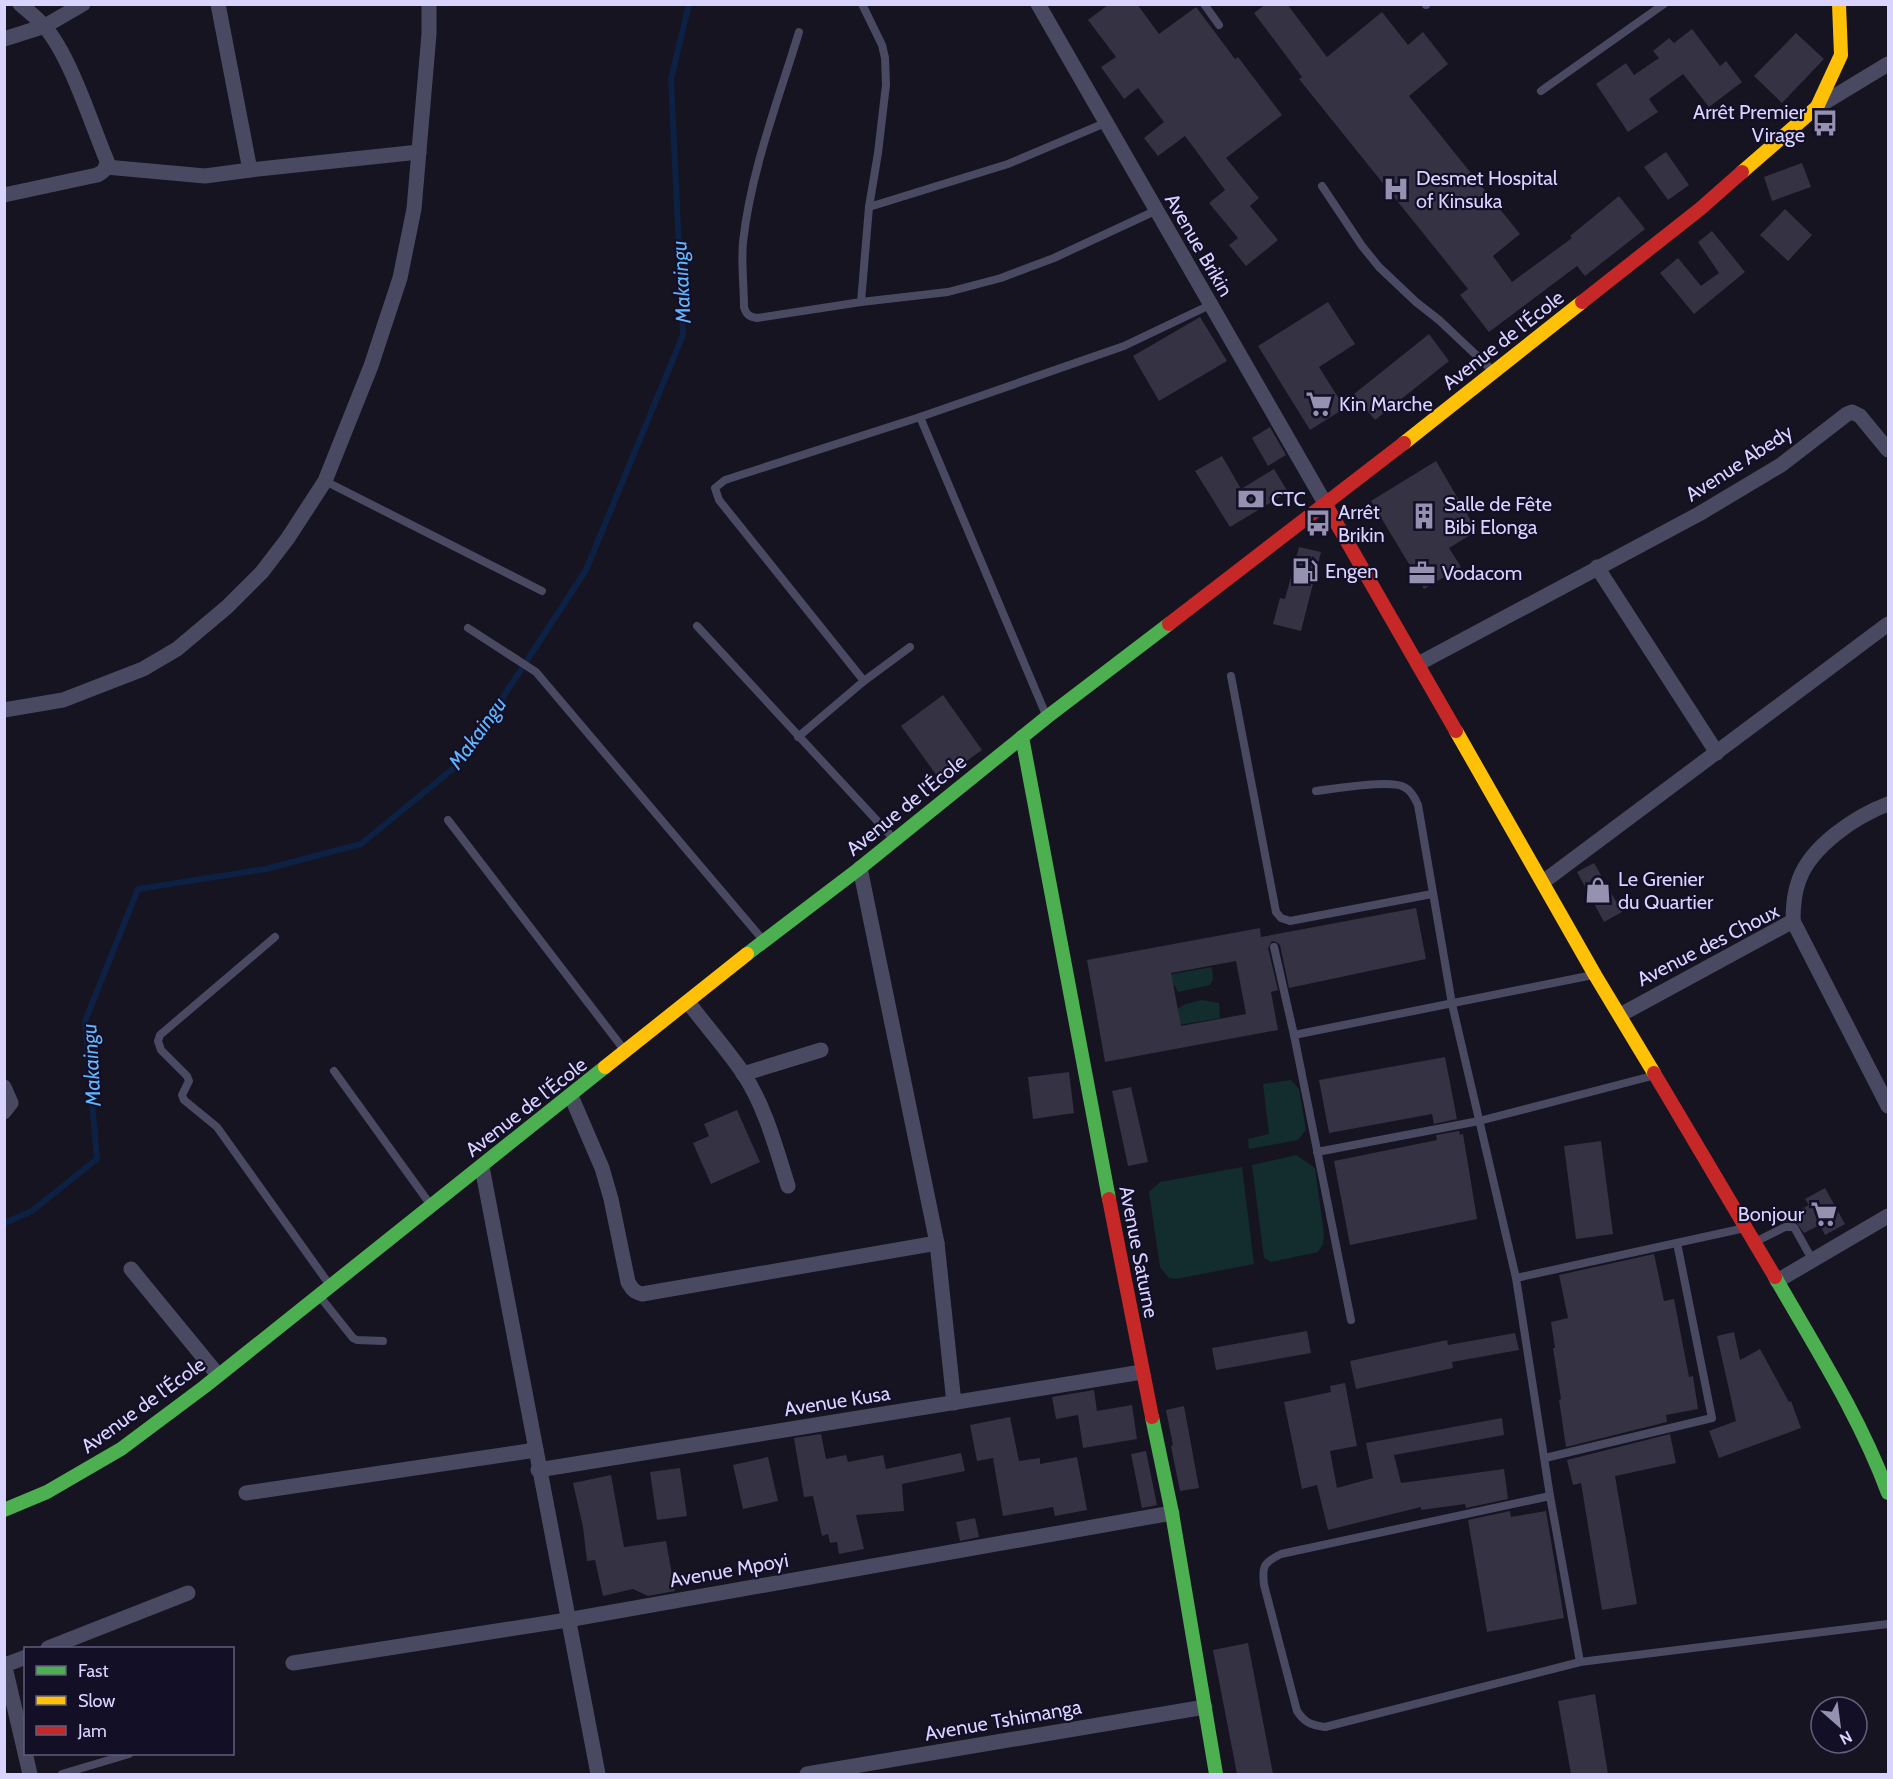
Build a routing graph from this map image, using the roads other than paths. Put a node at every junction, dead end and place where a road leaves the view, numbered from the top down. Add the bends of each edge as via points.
1 (20, 4) edge
2 (83, 4) edge
3 (218, 4) edge
4 (429, 4) edge
5 (862, 4) edge
6 (1038, 4) edge
7 (1204, 4) edge
8 (1664, 4) edge
9 (1839, 4) edge
10 (1219, 25) dead end
11 (45, 26) junction
12 (799, 32) dead end
13 (4, 39) edge
14 (1888, 64) edge
15 (1541, 91) dead end
16 (1817, 107) junction
17 (1105, 123) junction
18 (419, 152) junction
19 (106, 167) junction
20 (250, 170) junction
21 (1322, 186) dead end
22 (4, 195) edge
23 (869, 207) junction
24 (1155, 211) junction
25 (861, 302) junction
26 (1210, 305) junction
27 (1493, 372) junction
28 (920, 417) junction
29 (1888, 450) edge
30 (326, 481) junction
31 (1326, 505) junction
32 (1597, 567) junction
33 (542, 591) dead end
34 (1888, 624) edge
35 (697, 626) dead end
36 (468, 628) dead end
37 (910, 647) dead end
38 (1418, 664) junction
39 (1232, 676) dead end
40 (864, 681) junction
41 (4, 710) edge
42 (1047, 717) junction
43 (798, 737) junction
44 (1022, 737) junction
45 (1717, 753) junction
46 (1316, 791) dead end
47 (1888, 804) edge
48 (448, 820) dead end
49 (894, 839) junction
50 (860, 868) junction
51 (1543, 882) junction
52 (1432, 894) junction
53 (1793, 921) junction
54 (275, 937) dead end
55 (764, 941) junction
56 (1274, 947) dead end
57 (1594, 975) junction
58 (688, 1002) junction
59 (1452, 1004) junction
60 (1620, 1015) junction
61 (1294, 1035) junction
62 (821, 1050) dead end
63 (626, 1052) junction
64 (334, 1071) dead end
65 (743, 1074) junction
66 (1655, 1076) junction
67 (4, 1087) edge
68 (571, 1096) junction
69 (1888, 1106) edge
70 (4, 1112) edge
71 (1479, 1121) junction
72 (1317, 1152) junction
73 (482, 1167) junction
74 (789, 1186) dead end
75 (431, 1206) junction
76 (1888, 1216) edge
77 (1746, 1228) junction
78 (1755, 1242) junction
79 (937, 1243) junction
80 (1677, 1243) junction
81 (1813, 1261) junction
82 (131, 1269) dead end
83 (1516, 1278) junction
84 (1778, 1281) junction
85 (330, 1285) junction
86 (318, 1295) junction
87 (1351, 1320) dead end
88 (383, 1341) dead end
89 (1142, 1372) junction
90 (218, 1376) junction
91 (954, 1403) junction
92 (536, 1450) junction
93 (1545, 1458) junction
94 (538, 1470) junction
95 (246, 1493) dead end
96 (1888, 1493) edge
97 (1550, 1496) junction
98 (4, 1510) edge
99 (1172, 1513) junction
100 (188, 1593) dead end
101 (567, 1620) junction
102 (1888, 1624) edge
103 (51, 1647) edge
104 (24, 1658) edge
105 (1580, 1662) junction
106 (5, 1664) edge
107 (293, 1664) dead end
108 (1205, 1707) junction
109 (24, 1748) edge
110 (26, 1755) edge
111 (126, 1755) edge
112 (30, 1774) edge
113 (62, 1774) edge
114 (598, 1774) edge
115 (807, 1774) edge
116 (1216, 1774) edge

1 - 11 street
2 - 11 street
3 - 20 street
4 - 18 street
5 - 23 lane via 876,29 885,58 886,84
6 - 17 street, Avenue Brikin
7 - 10 lane
8 - 15 lane
9 - 16 main road via 1840,55
11 - 13 street
11 - 19 street via 70,71
12 - 25 lane via 750,197 743,245 744,307 751,318 757,318
14 - 16 street
16 - 27 main road, Avenue de l'École via 1700,209
17 - 23 lane via 1008,164
17 - 24 street, Avenue Brikin
18 - 20 street
18 - 30 street via 414,209 400,278
19 - 20 street via 205,176
19 - 22 street via 97,176
21 - 27 lane via 1379,267
23 - 25 lane
24 - 25 lane via 1001,278 948,292
24 - 26 street, Avenue Brikin
26 - 28 lane via 1124,346
26 - 31 street, Avenue Brikin
27 - 31 main road, Avenue de l'École
28 - 40 lane via 725,480 715,488 719,500
28 - 42 lane
29 - 32 street, Avenue Abedy via 1860,416 1847,414 1780,465 1700,514
30 - 33 lane
30 - 41 street via 262,572 177,649 143,669 63,700
31 - 38 main road
31 - 42 main road, Avenue de l'École
32 - 38 street, Avenue Abedy
32 - 45 street
34 - 45 street
35 - 43 lane
36 - 55 lane via 536,672
37 - 40 lane
38 - 51 main road
39 - 52 lane via 1276,912 1281,918 1290,921
40 - 43 lane
42 - 44 main road, Avenue de l'École
43 - 49 lane
44 - 49 main road, Avenue de l'École
44 - 89 main road, Avenue Saturne
45 - 51 street
46 - 52 lane via 1388,783 1404,786 1412,793 1418,805
47 - 53 street via 1832,836 1809,862 1793,899
48 - 63 lane
49 - 50 main road, Avenue de l'École
50 - 55 main road, Avenue de l'École
50 - 79 street
51 - 57 main road
52 - 59 lane
53 - 60 street, Avenue des Choux
53 - 69 street, Avenue des Choux
54 - 85 lane via 160,1035 158,1041 161,1050 187,1076 184,1100 217,1127
55 - 58 main road, Avenue de l'École
56 - 61 lane
57 - 59 lane
57 - 60 main road
58 - 63 main road, Avenue de l'École
58 - 65 street
59 - 61 lane
59 - 71 lane
60 - 66 main road
61 - 72 lane
62 - 65 street
63 - 68 main road, Avenue de l'École
64 - 75 lane
65 - 74 street via 771,1133
66 - 71 lane
66 - 77 main road
67 - 70 street via 11,1103
68 - 73 main road, Avenue de l'École
68 - 79 street via 602,1168 628,1282 636,1292
71 - 72 lane
71 - 83 lane
72 - 87 lane
73 - 75 main road, Avenue de l'École
73 - 92 street
75 - 85 main road, Avenue de l'École
76 - 81 street
77 - 78 main road
77 - 80 lane
78 - 81 lane via 1785,1227 1794,1227
78 - 84 main road
79 - 91 street
80 - 83 lane
80 - 93 lane via 1712,1418
81 - 84 street
82 - 90 street
83 - 93 lane
84 - 96 main road via 1851,1409
85 - 86 main road, Avenue de l'École
86 - 88 lane via 353,1338
86 - 90 main road, Avenue de l'École
89 - 91 street, Avenue Kusa
89 - 99 main road, Avenue Saturne
90 - 98 main road, Avenue de l'École via 121,1449 47,1492
91 - 94 street, Avenue Kusa
92 - 94 street
92 - 95 street
93 - 97 lane
94 - 101 street
97 - 105 lane
97 - 105 lane via 1281,1554 1267,1561 1264,1585 1297,1711 1310,1725 1325,1727
99 - 101 street, Avenue Mpoyi
99 - 108 main road, Avenue Saturne
100 - 103 street
101 - 107 street, Avenue Mpoyi
101 - 114 street
102 - 105 lane
104 - 106 street
106 - 109 street
108 - 115 street, Avenue Tshimanga
108 - 116 main road, Avenue Saturne
110 - 112 street
111 - 113 lane

